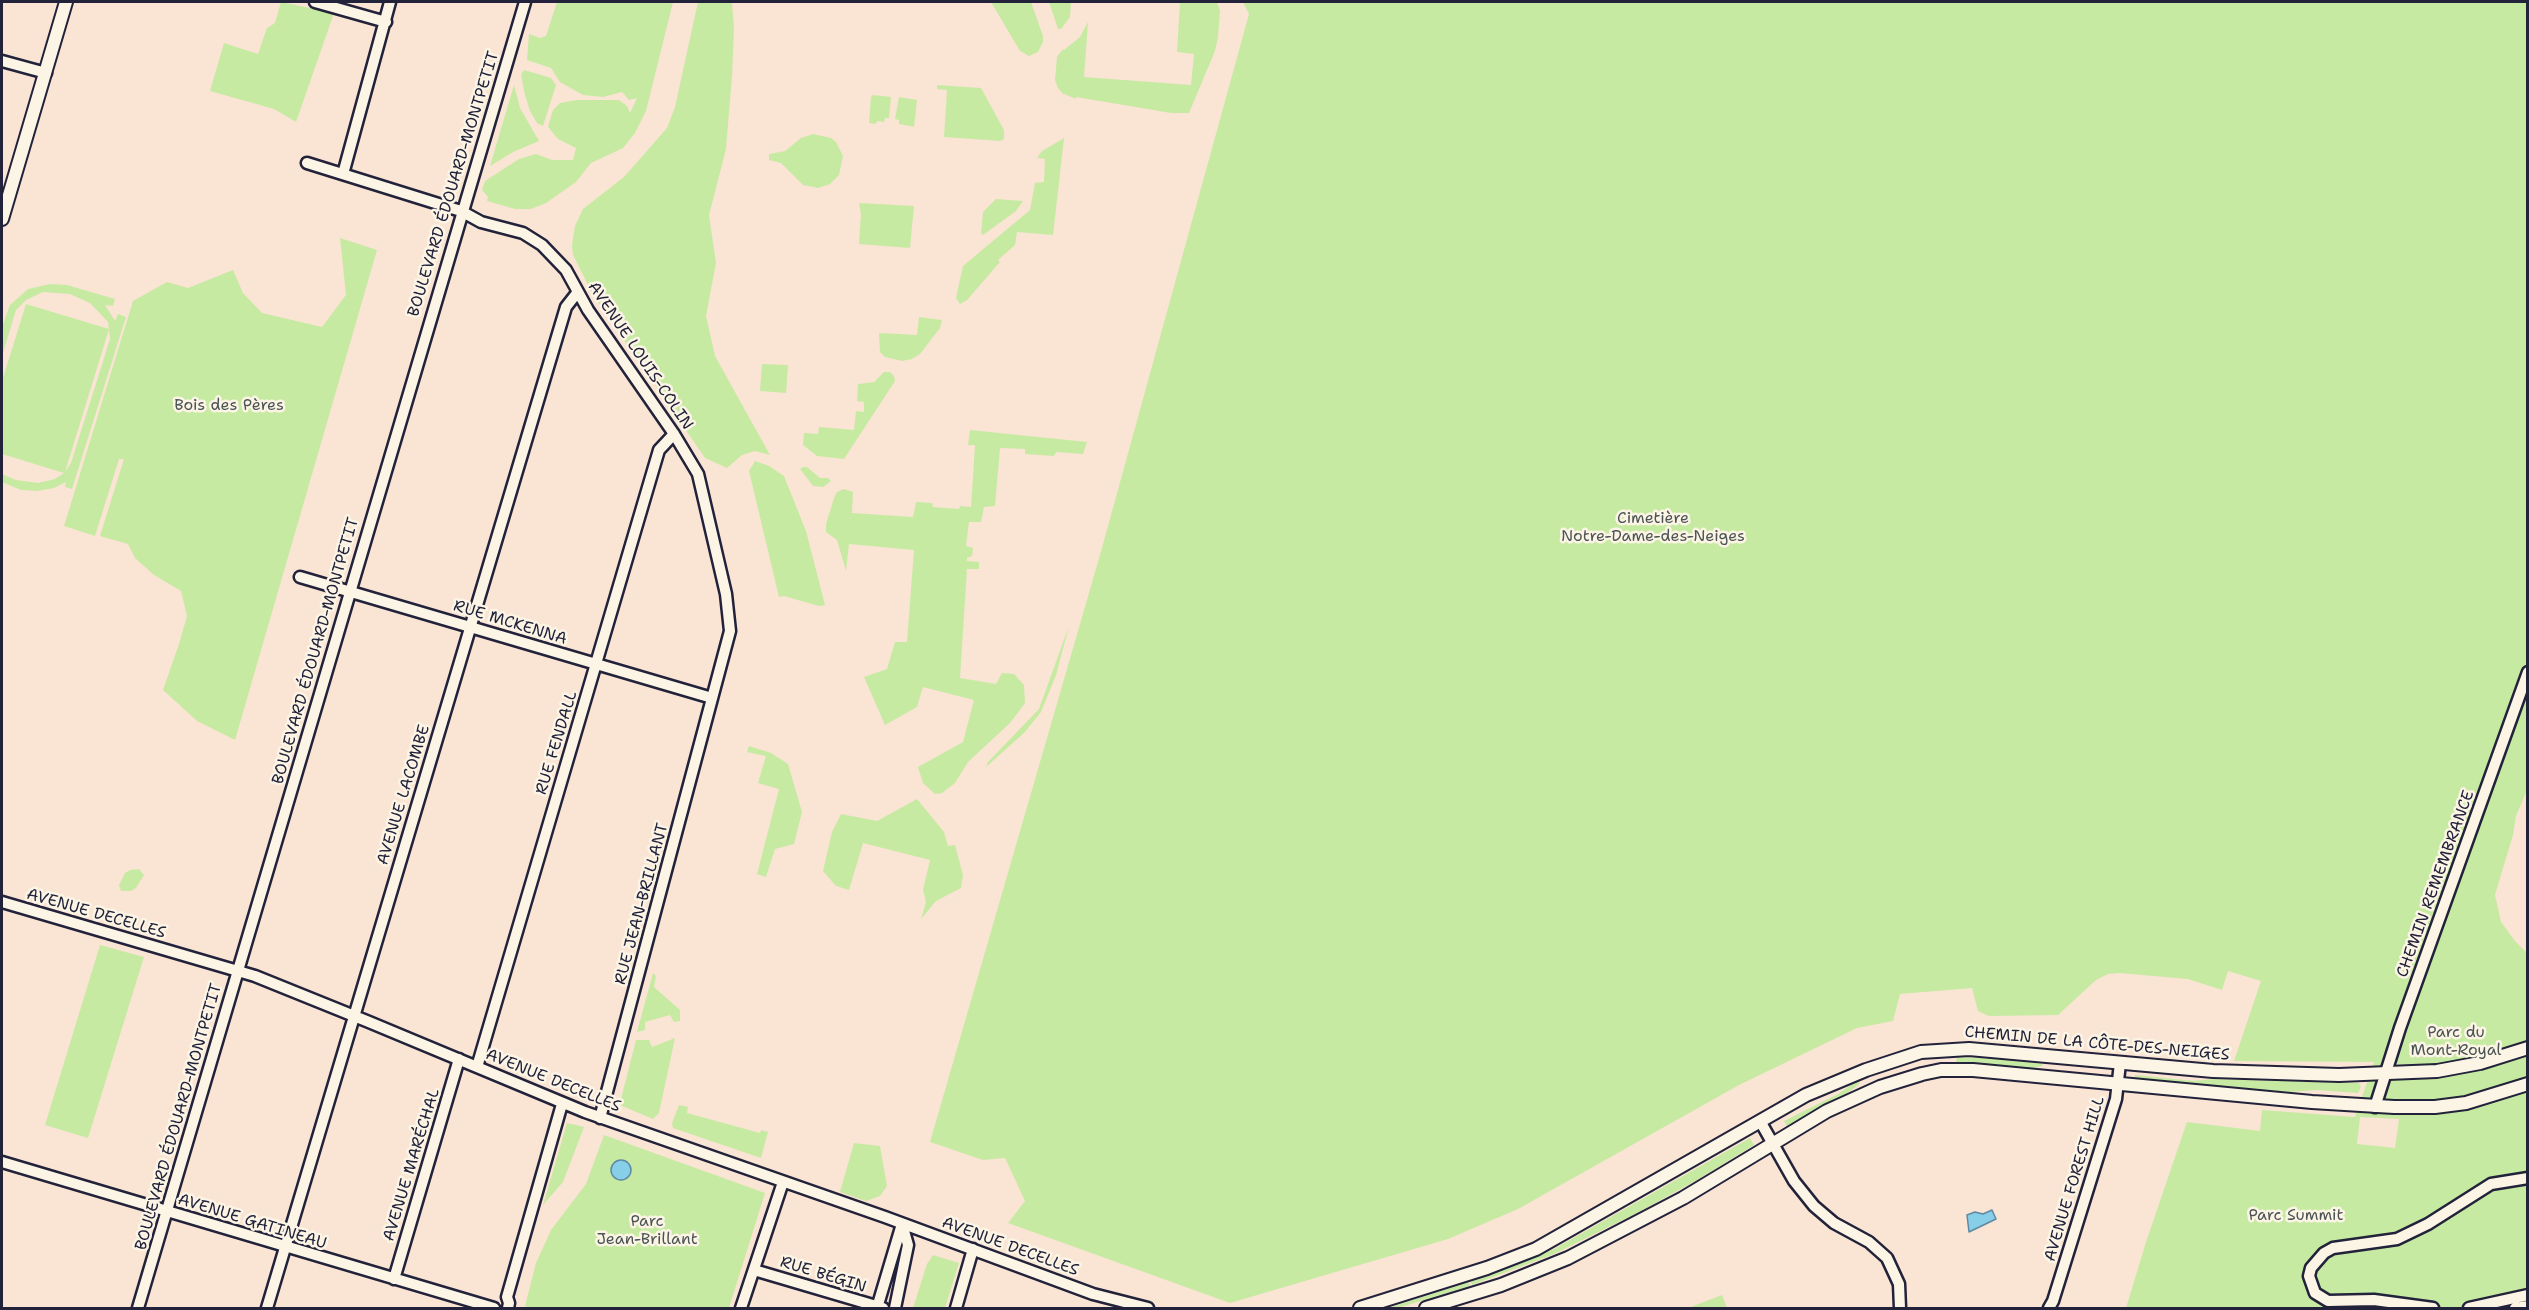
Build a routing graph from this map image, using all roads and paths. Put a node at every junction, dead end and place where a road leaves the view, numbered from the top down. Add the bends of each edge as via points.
1 (66, 2) edge
2 (315, 2) edge
3 (390, 2) edge
4 (525, 2) edge
5 (386, 22) junction
6 (2, 61) edge
7 (46, 73) junction
8 (308, 163) dead end
9 (343, 174) junction
10 (461, 211) junction
11 (2, 216) edge
12 (577, 293) junction
13 (675, 434) junction
14 (300, 577) dead end
15 (350, 591) junction
16 (470, 627) junction
17 (597, 665) junction
18 (2528, 672) edge
19 (712, 698) junction
20 (2, 902) edge
21 (238, 971) junction
22 (354, 1016) junction
23 (2528, 1048) edge
24 (459, 1059) junction
25 (2120, 1063) junction
26 (477, 1067) junction
27 (2385, 1074) junction
28 (2118, 1084) junction
29 (2528, 1084) edge
30 (562, 1104) junction
31 (2375, 1107) junction
32 (600, 1118) junction
33 (1760, 1121) junction
34 (1773, 1143) junction
35 (2, 1162) edge
36 (2528, 1178) edge
37 (783, 1182) junction
38 (166, 1212) junction
39 (902, 1224) junction
40 (286, 1248) junction
41 (974, 1250) junction
42 (754, 1270) junction
43 (394, 1279) junction
44 (1093, 1294) junction
45 (2528, 1295) edge
46 (2052, 1306) edge
47 (2528, 1306) edge
48 (138, 1308) edge
49 (267, 1308) edge
50 (494, 1308) edge
51 (508, 1308) edge
52 (741, 1308) edge
53 (879, 1308) edge
54 (895, 1308) edge
55 (956, 1308) edge
56 (1115, 1308) edge
57 (1148, 1308) edge
58 (1359, 1308) edge
59 (1426, 1308) edge
60 (1900, 1308) edge
61 (2433, 1308) edge
62 (2469, 1308) edge
63 (2516, 1308) edge

1 - 7 main road
2 - 5 street
3 - 5 street
4 - 10 street, BOULEVARD ÉDOUARD-MONTPETIT
5 - 9 street
6 - 7 street
7 - 11 main road
8 - 9 street, AVENUE LOUIS-COLIN
9 - 10 street, AVENUE LOUIS-COLIN
10 - 12 street, AVENUE LOUIS-COLIN via 481,222 523,233 542,245 566,270
10 - 15 street, BOULEVARD ÉDOUARD-MONTPETIT
12 - 13 street, AVENUE LOUIS-COLIN
12 - 16 street, AVENUE LACOMBE via 566,307
13 - 17 street, RUE FENDALL via 659,450
13 - 19 street, AVENUE LOUIS-COLIN via 698,474 730,614 730,631
14 - 15 street, RUE MCKENNA
15 - 16 street, RUE MCKENNA
15 - 21 street, BOULEVARD ÉDOUARD-MONTPETIT
16 - 17 street, RUE MCKENNA
16 - 22 street, AVENUE LACOMBE
17 - 19 street, RUE MCKENNA
17 - 26 street, RUE FENDALL
18 - 27 street, CHEMIN REMEMBRANCE
19 - 32 street, RUE JEAN-BRILLANT
20 - 21 street, AVENUE DECELLES
21 - 22 street, AVENUE DECELLES
21 - 38 street, BOULEVARD ÉDOUARD-MONTPETIT
22 - 24 street, AVENUE DECELLES
22 - 40 street, AVENUE LACOMBE
23 - 27 main road, CHEMIN DE LA CÔTE-DES-NEIGES via 2454,1068
24 - 26 street, AVENUE DECELLES
24 - 43 street, AVENUE MARÉCHAL
25 - 27 main road, CHEMIN DE LA CÔTE-DES-NEIGES via 2265,1074
25 - 28 street, AVENUE FOREST HILL
25 - 33 main road, CHEMIN DE LA CÔTE-DES-NEIGES via 1977,1049 1931,1051 1852,1075
26 - 30 street, AVENUE DECELLES
27 - 31 street, CHEMIN REMEMBRANCE
28 - 31 main road
28 - 34 main road via 1973,1070 1930,1072 1859,1096
28 - 46 street, AVENUE FOREST HILL
29 - 31 main road via 2450,1105
30 - 32 street, AVENUE DECELLES
30 - 51 street via 507,1297
32 - 37 street, AVENUE DECELLES
33 - 34 street
33 - 58 main road, CHEMIN DE LA CÔTE-DES-NEIGES via 1536,1249
34 - 59 main road via 1676,1202 1562,1260
34 - 60 street via 1798,1187 1814,1206 1873,1245 1888,1260 1899,1284
35 - 38 street, AVENUE GATINEAU
36 - 61 street via 2491,1184 2397,1239 2333,1248 2311,1268 2314,1293 2328,1300 2381,1300
37 - 39 street, AVENUE DECELLES
37 - 42 street
38 - 40 street, AVENUE GATINEAU
38 - 48 street, BOULEVARD ÉDOUARD-MONTPETIT
39 - 41 street, AVENUE DECELLES
39 - 53 street
39 - 54 street via 908,1245
40 - 43 street, AVENUE GATINEAU
40 - 49 street, AVENUE LACOMBE
41 - 44 street, AVENUE DECELLES
41 - 55 street
42 - 52 street
42 - 53 street, RUE BÉGIN
43 - 50 street, AVENUE GATINEAU
44 - 56 street, AVENUE DECELLES
44 - 57 street, AVENUE DECELLES
45 - 62 street
47 - 63 street

